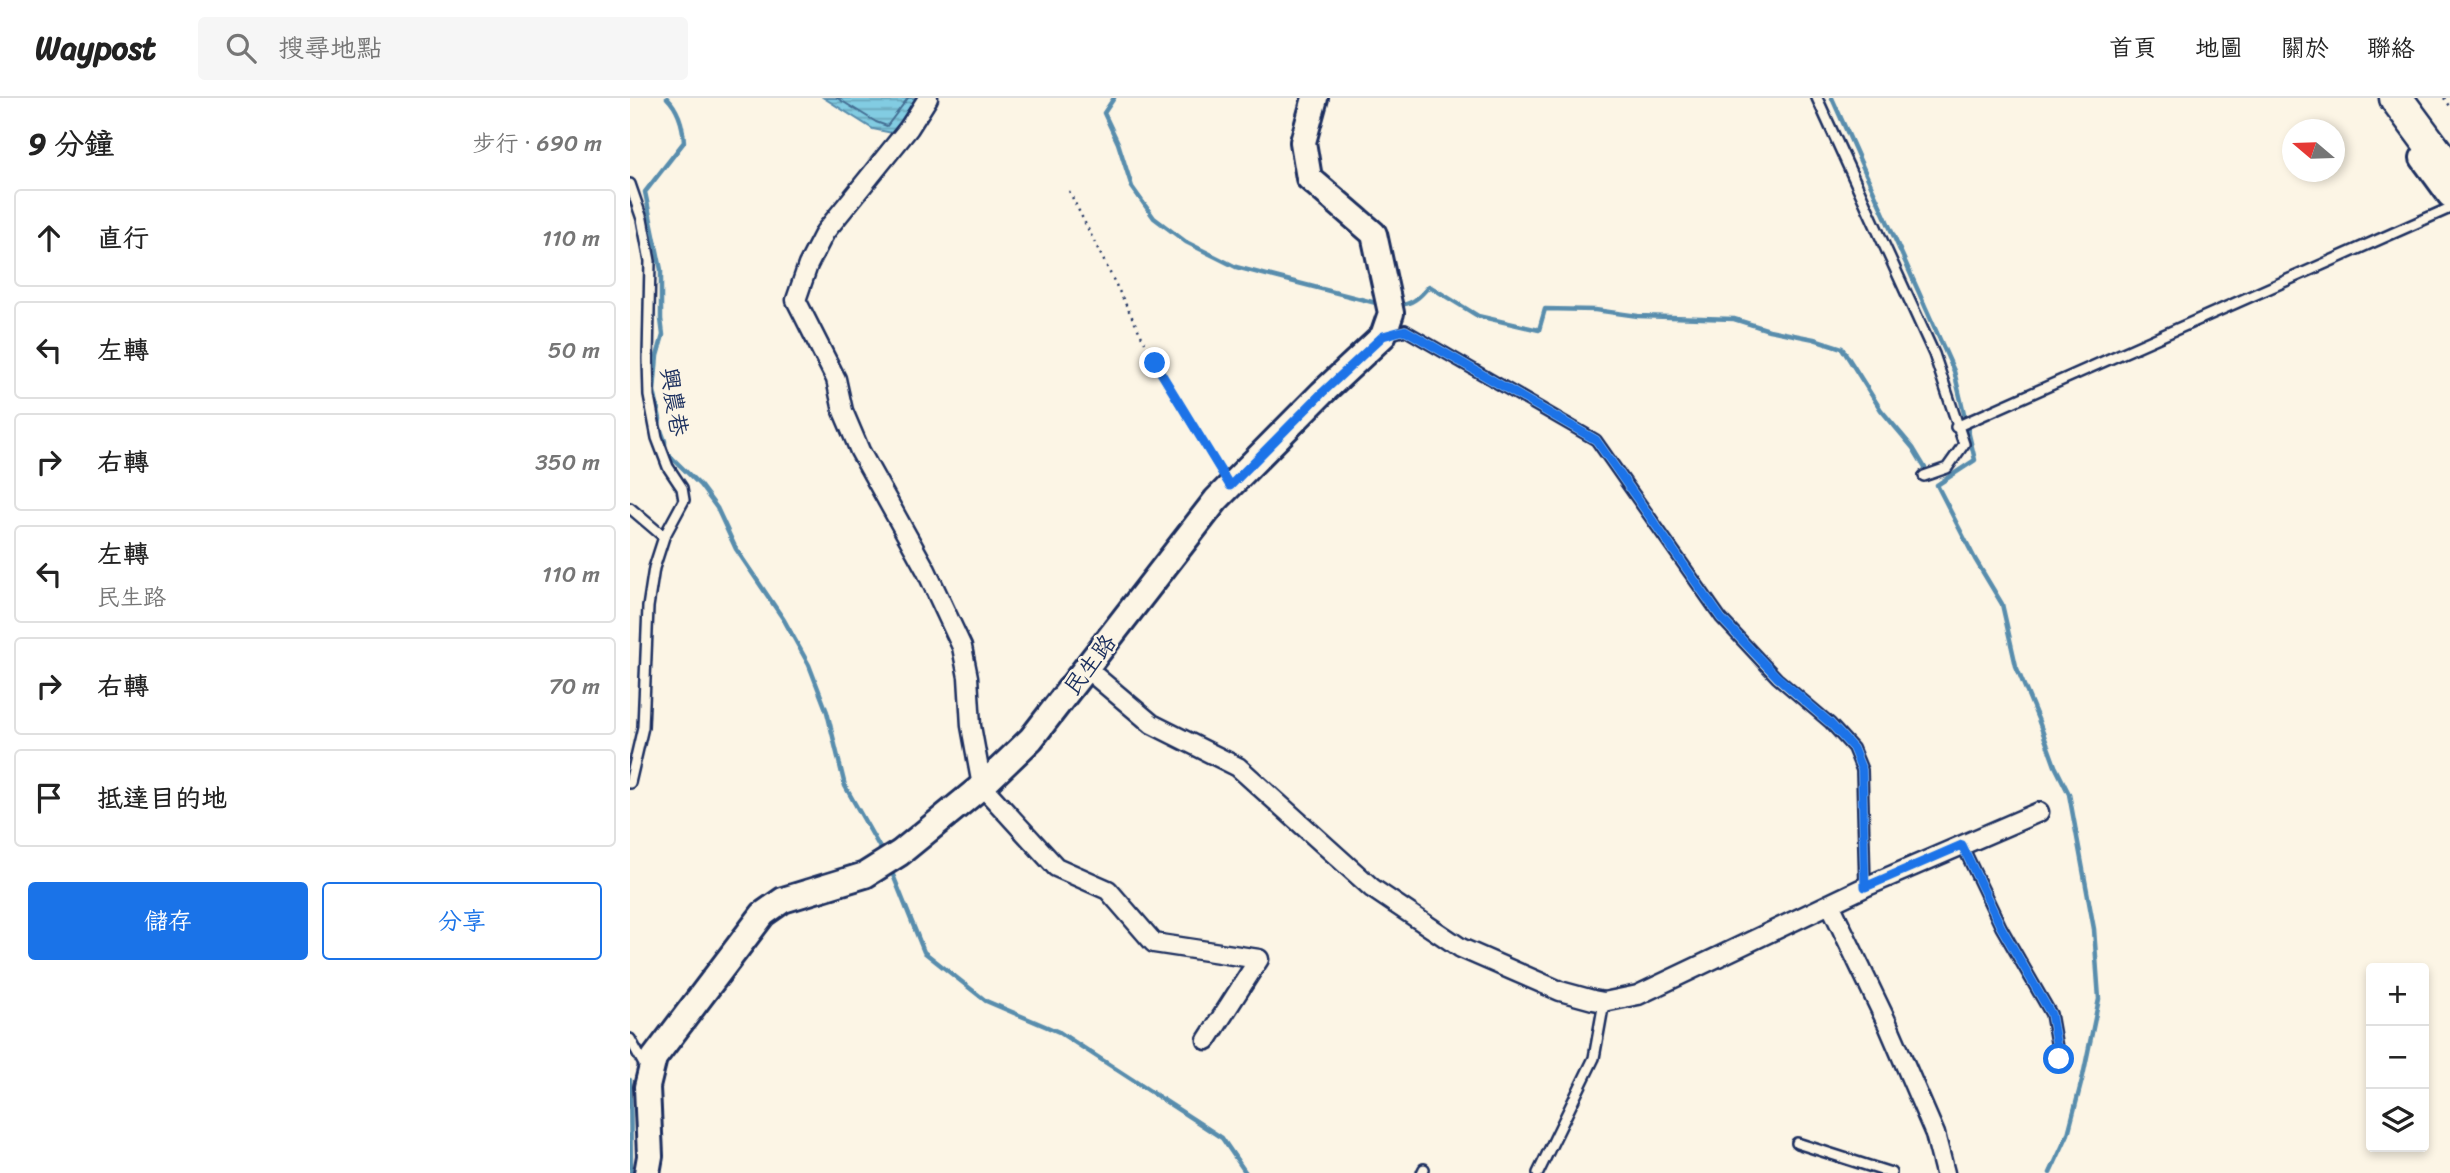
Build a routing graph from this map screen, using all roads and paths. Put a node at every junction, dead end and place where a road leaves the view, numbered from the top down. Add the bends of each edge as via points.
1 (928, 98) edge
2 (1315, 98) edge
3 (1817, 98) edge
4 (2379, 98) edge
5 (2396, 98) edge
6 (2421, 98) edge
7 (2444, 98) edge
8 (2450, 106) edge
9 (2450, 136) edge
10 (2450, 171) edge
11 (630, 184) edge
12 (1069, 191) dead end
13 (2450, 195) edge
14 (2450, 208) edge
15 (1387, 325) junction
16 (1956, 427) junction
17 (1924, 476) dead end
18 (1230, 486) junction
19 (630, 508) edge
20 (664, 537) junction
21 (1087, 669) junction
22 (630, 783) edge
23 (982, 786) junction
24 (2039, 812) dead end
25 (1962, 845) junction
26 (1865, 887) junction
27 (1830, 904) junction
28 (1604, 1002) junction
29 (1207, 1040) dead end
30 (631, 1042) edge
31 (2059, 1059) dead end
32 (650, 1074) junction
33 (1797, 1143) dead end
34 (652, 1171) edge
35 (1538, 1173) edge
36 (1891, 1173) edge
37 (1945, 1173) edge

1 - 23 street via 825,232 796,300 836,379 860,451 926,570 962,647
2 - 15 street via 1303,142 1309,178 1374,234
3 - 16 lane via 1934,354
4 - 13 street
5 - 10 highway
6 - 9 highway
7 - 8 path
11 - 20 lane, 興農巷 via 650,261 649,396 657,438 684,500
12 - 18 path via 1155,363
14 - 16 lane
15 - 18 street, 民生路
15 - 26 lane via 1405,330 1596,440 1721,618 1853,748 1862,770
16 - 17 lane via 1964,444 1954,460 1947,468
18 - 21 street, 民生路
19 - 20 lane
20 - 22 lane, 興農巷 via 648,607 643,727
21 - 23 street, 民生路 via 1031,739
21 - 28 street via 1152,724 1238,766 1372,888 1461,948 1560,991
23 - 29 street via 1056,867 1108,890 1154,943 1259,959
23 - 32 street, 民生路 via 865,875 783,900 763,914 654,1058
24 - 25 street
25 - 26 street
25 - 31 lane via 2001,927 2051,1014
26 - 27 street
27 - 28 street via 1639,995
27 - 37 street via 1935,1134
28 - 35 lane via 1594,1058
30 - 32 lane
32 - 34 street, 民生路 via 646,1087
33 - 36 lane

